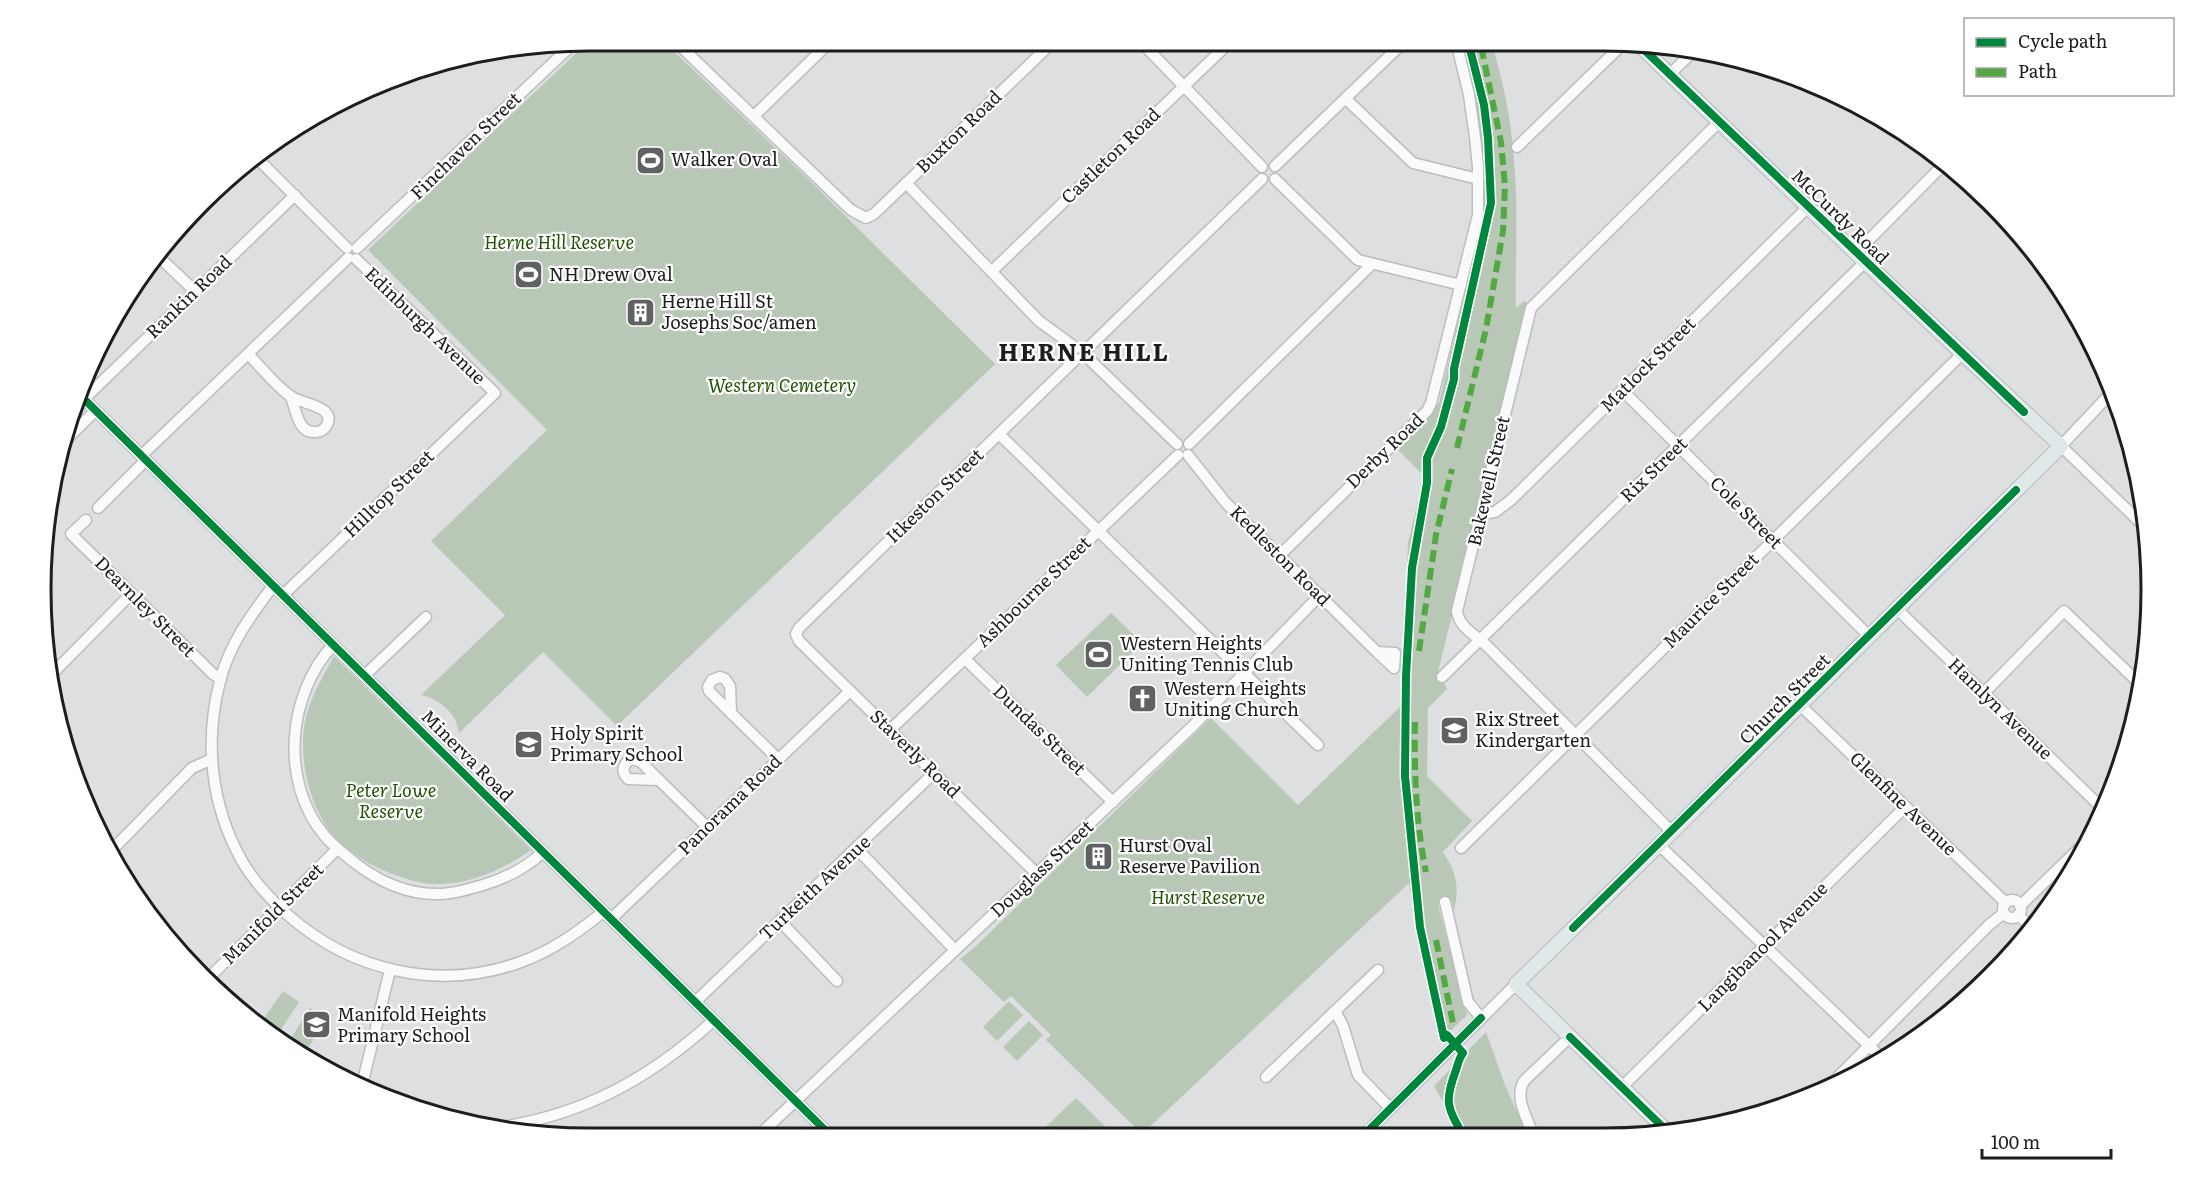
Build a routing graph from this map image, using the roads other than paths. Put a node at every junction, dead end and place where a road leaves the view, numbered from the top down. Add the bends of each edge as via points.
1 (686, 51) edge
2 (821, 51) edge
3 (1044, 51) edge
4 (1150, 51) edge
5 (1221, 51) edge
6 (1395, 51) edge
7 (1458, 51) edge
8 (1615, 51) edge
9 (565, 52) edge
10 (1647, 53) edge
11 (1687, 58) edge
12 (1670, 75) junction
13 (1184, 86) junction
14 (1346, 99) junction
15 (754, 116) junction
16 (1719, 122) junction
17 (1517, 147) dead end
18 (262, 162) edge
19 (1262, 166) junction
20 (1275, 166) junction
21 (1939, 169) edge
22 (1263, 179) junction
23 (1275, 179) junction
24 (1478, 179) junction
25 (906, 183) junction
26 (295, 195) junction
27 (1808, 207) junction
28 (352, 253) junction
29 (1860, 258) junction
30 (163, 261) edge
31 (1372, 264) junction
32 (992, 271) junction
33 (1461, 285) junction
34 (195, 291) junction
35 (1076, 353) junction
36 (1089, 353) junction
37 (248, 354) junction
38 (1962, 354) junction
39 (1622, 390) junction
40 (88, 393) edge
41 (495, 393) joint
42 (291, 397) dead end
43 (2106, 399) edge
44 (86, 401) edge
45 (95, 411) junction
46 (75, 431) edge
47 (999, 434) junction
48 (1678, 446) junction
49 (2061, 446) junction
50 (1183, 449) junction
51 (143, 458) junction
52 (98, 508) dead end
53 (1481, 514) junction
54 (2136, 518) edge
55 (86, 520) dead end
56 (1098, 530) junction
57 (1773, 540) junction
58 (1279, 556) junction
59 (273, 586) junction
60 (131, 594) junction
61 (283, 596) junction
62 (1320, 596) junction
63 (1897, 609) junction
64 (426, 617) dead end
65 (796, 634) joint
66 (1869, 636) junction
67 (1481, 640) junction
68 (333, 645) junction
69 (1377, 652) dead end
70 (965, 659) junction
71 (57, 669) edge
72 (1245, 673) junction
73 (364, 676) junction
74 (1442, 677) dead end
75 (2133, 678) edge
76 (220, 679) junction
77 (850, 691) junction
78 (1983, 693) junction
79 (1800, 705) junction
80 (731, 713) dead end
81 (890, 730) junction
82 (1575, 735) junction
83 (1318, 745) dead end
84 (212, 759) junction
85 (778, 759) junction
86 (934, 773) junction
87 (659, 780) dead end
88 (1113, 802) junction
89 (2097, 803) edge
90 (1905, 807) junction
91 (707, 827) junction
92 (1672, 832) junction
93 (1659, 845) junction
94 (116, 846) edge
95 (1461, 848) dead end
96 (337, 849) junction
97 (857, 849) junction
98 (543, 852) junction
99 (2068, 861) edge
100 (1036, 873) junction
101 (1444, 902) dead end
102 (279, 907) junction
103 (2005, 908) junction
104 (2019, 911) junction
105 (607, 915) junction
106 (780, 921) junction
107 (2027, 921) edge
108 (1765, 945) junction
109 (955, 950) junction
110 (390, 970) junction
111 (1378, 970) dead end
112 (213, 974) edge
113 (837, 981) dead end
114 (1516, 984) junction
115 (695, 1002) junction
116 (1335, 1011) junction
117 (1481, 1018) junction
118 (713, 1021) junction
119 (1570, 1037) junction
120 (1869, 1046) junction
121 (1877, 1053) edge
122 (1844, 1070) edge
123 (1266, 1077) dead end
124 (364, 1078) edge
125 (1622, 1088) junction
126 (794, 1101) junction
127 (1390, 1108) junction
128 (519, 1123) edge
129 (1660, 1124) edge
130 (766, 1128) edge
131 (822, 1128) edge
132 (1371, 1128) edge
133 (1531, 1128) edge

1 - 15 street
2 - 15 street
3 - 25 street, Buxton Road
4 - 13 street
5 - 13 street, Castleton Road
6 - 14 street
7 - 24 street, Derby Road via 1469,95
8 - 17 street
9 - 28 street, Finchaven Street
10 - 12 main road, McCurdy Road
11 - 12 street
12 - 16 main road, McCurdy Road
13 - 19 street
13 - 32 street, Castleton Road
14 - 20 street
14 - 24 street via 1413,163
15 - 25 street, Buxton Road via 861,217 874,214
16 - 27 main road, McCurdy Road
16 - 53 street, Bakewell Street via 1532,307
18 - 26 street, Edinburgh Avenue
19 - 20 street
19 - 22 street
20 - 23 street
21 - 29 street, Rix Street
22 - 23 street
22 - 36 street
23 - 31 street via 1358,260
24 - 33 street, Derby Road via 1478,214
25 - 32 street
26 - 28 street, Edinburgh Avenue
26 - 34 street, Rankin Road
27 - 29 main road, McCurdy Road
27 - 39 street, Matlock Street
28 - 37 street, Finchaven Street
28 - 41 street, Edinburgh Avenue
29 - 38 main road, McCurdy Road
29 - 48 street, Rix Street
30 - 34 street
31 - 33 street
31 - 50 street, Ashbourne Street
32 - 35 street
33 - 58 street, Derby Road via 1430,406
34 - 40 street, Rankin Road
35 - 36 street via 1084,362
35 - 47 street, Itkeston Street
36 - 50 street, Kedleston Road
37 - 42 street
37 - 51 street, Finchaven Street
38 - 49 main road, McCurdy Road
38 - 57 street, Maurice Street
39 - 48 street, Cole Street
39 - 53 street, Matlock Street via 1507,504 1495,512
41 - 61 street, Hilltop Street
43 - 49 street, Church Street
44 - 45 street, Minerva Road
45 - 46 street
45 - 51 street, Minerva Road
47 - 56 street
47 - 65 street, Itkeston Street
48 - 57 street, Cole Street
48 - 67 street, Rix Street
49 - 54 street
49 - 63 main road, Church Street
50 - 56 street, Ashbourne Street
50 - 58 street, Kedleston Road via 1226,503
51 - 52 street
51 - 59 street, Minerva Road
53 - 67 street, Bakewell Street via 1457,614
55 - 60 street, Dearnley Street via 71,534
56 - 70 street, Ashbourne Street
56 - 72 street
57 - 66 street, Cole Street
57 - 82 street, Maurice Street
58 - 62 street, Kedleston Road
59 - 61 street, Minerva Road
59 - 76 street, Panorama Road via 249,617
60 - 71 street
60 - 76 street, Dearnley Street
61 - 68 street, Minerva Road
62 - 69 street, Kedleston Road
62 - 72 street, Douglass Street
63 - 66 main road, Church Street
63 - 78 street, Hamlyn Avenue
64 - 73 street
65 - 77 street, Staverly Road
66 - 79 main road, Church Street
67 - 74 street, Rix Street
67 - 82 street, Bakewell Street
68 - 73 street, Minerva Road
68 - 96 street via 320,660 302,700 294,743 302,797 323,834
70 - 81 street, Ashbourne Street
70 - 88 street, Dundas Street
72 - 83 street
72 - 88 street, Douglass Street
73 - 98 street, Minerva Road
75 - 78 street via 2064,611
76 - 84 street, Panorama Road
77 - 81 street, Staverly Road
77 - 85 street, Panorama Road
78 - 89 street, Hamlyn Avenue
79 - 90 street, Glenfine Avenue
79 - 92 main road, Church Street
80 - 85 street
81 - 86 street, Staverly Road
82 - 92 street, Bakewell Street
82 - 95 street, Maurice Street
84 - 94 street via 192,768
84 - 102 street, Panorama Road via 214,785 233,844 262,890
85 - 91 street, Panorama Road
86 - 97 street, Turkeith Avenue
86 - 100 street, Staverly Road
87 - 91 street
88 - 100 street, Douglass Street
90 - 103 street, Glenfine Avenue
90 - 108 street, Langibanool Avenue
91 - 105 street, Panorama Road
92 - 93 main road, Church Street
93 - 108 street
93 - 114 main road, Church Street
96 - 98 street via 386,883 439,894 514,874
96 - 102 street, Manifold Street
97 - 106 street, Turkeith Avenue
97 - 109 street
98 - 105 street, Minerva Road
99 - 104 street
100 - 109 street, Douglass Street
101 - 117 street via 1468,1002
102 - 110 street, Panorama Road via 333,948
102 - 112 street, Manifold Street
103 - 104 street via 2014,901
103 - 120 street
104 - 107 street
105 - 110 street, Panorama Road via 518,963 491,970 446,976
105 - 115 street, Minerva Road
106 - 113 street
106 - 115 street, Turkeith Avenue
108 - 120 street
108 - 125 street, Langibanool Avenue
109 - 126 street, Douglass Street
110 - 124 street
111 - 116 street
114 - 117 street, Church Street
114 - 119 main road
115 - 118 street, Minerva Road
116 - 123 street
116 - 127 street via 1358,1075
117 - 127 street, Church Street
118 - 126 street, Minerva Road
118 - 128 street via 630,1084 548,1117
119 - 125 main road
119 - 133 street via 1520,1088
120 - 121 street
120 - 122 street
125 - 129 main road
126 - 130 street, Douglass Street
126 - 131 street, Minerva Road
127 - 132 street, Church Street

